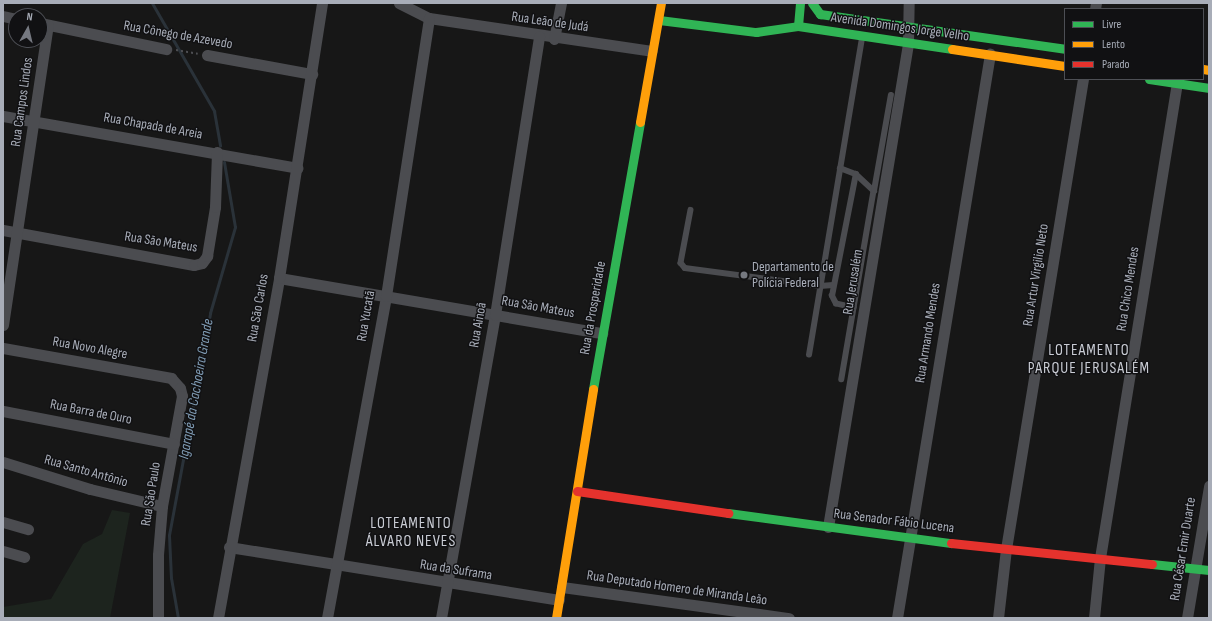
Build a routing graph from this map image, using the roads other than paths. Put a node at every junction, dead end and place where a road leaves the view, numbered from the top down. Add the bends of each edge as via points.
1 (322, 3) edge
2 (399, 3) edge
3 (561, 3) edge
4 (661, 3) edge
5 (800, 3) edge
6 (909, 3) edge
7 (813, 6) edge
8 (429, 18) junction
9 (659, 20) junction
10 (864, 21) junction
11 (48, 25) edge
12 (798, 26) junction
13 (907, 27) junction
14 (539, 36) junction
15 (862, 36) junction
16 (554, 39) junction
17 (908, 42) junction
18 (42, 48) edge
19 (166, 49) road end
20 (1064, 49) edge
21 (652, 51) junction
22 (990, 54) junction
23 (207, 55) road end
24 (1064, 66) edge
25 (312, 74) junction
26 (1083, 80) edge
27 (1157, 80) edge
28 (1177, 83) junction
29 (1209, 88) edge
30 (891, 95) dead end
31 (3, 116) edge
32 (35, 121) junction
33 (217, 152) junction
34 (297, 168) junction
35 (840, 168) junction
36 (856, 174) junction
37 (874, 191) junction
38 (691, 210) dead end
39 (3, 230) edge
40 (19, 233) junction
41 (279, 278) junction
42 (833, 285) junction
43 (820, 286) junction
44 (386, 296) junction
45 (854, 308) junction
46 (495, 315) junction
47 (3, 325) edge
48 (602, 333) junction
49 (3, 348) edge
50 (809, 354) dead end
51 (171, 378) joint
52 (842, 379) dead end
53 (3, 411) edge
54 (174, 444) junction
55 (3, 462) edge
56 (1209, 486) edge
57 (577, 491) junction
58 (162, 506) junction
59 (3, 522) edge
60 (828, 527) junction
61 (28, 529) dead end
62 (910, 539) junction
63 (229, 546) junction
64 (1006, 549) junction
65 (3, 551) edge
66 (24, 557) dead end
67 (1100, 558) junction
68 (336, 566) junction
69 (1196, 568) junction
70 (1209, 570) edge
71 (447, 584) junction
72 (562, 587) junction
73 (559, 600) junction
74 (158, 618) edge
75 (218, 618) edge
76 (327, 618) edge
77 (441, 618) edge
78 (556, 618) edge
79 (789, 618) edge
80 (897, 618) edge
81 (998, 618) edge
82 (1094, 618) edge
83 (1187, 618) edge

1 - 25 street, Rua São Carlos
2 - 8 street, Rua Leão de Judá
3 - 16 street
4 - 9 street, Rua da Prosperidade
5 - 12 street
6 - 13 street, Rua Jerusalém
7 - 10 street, Avenida Domingos Jorge Velho via 820,14
8 - 14 street, Rua Leão de Judá
8 - 44 street, Rua Yucatã
9 - 12 street, Avenida Domingos Jorge Velho via 745,32 772,31
9 - 21 street, Rua da Prosperidade
10 - 13 street, Avenida Domingos Jorge Velho
10 - 15 lane
11 - 19 street, Rua Cônego de Azevedo
12 - 15 street, Avenida Domingos Jorge Velho
13 - 17 street, Rua Jerusalém
13 - 20 street, Avenida Domingos Jorge Velho
14 - 16 street, Rua Leão de Judá
14 - 46 street, Rua Ainoã
15 - 17 street, Avenida Domingos Jorge Velho
15 - 35 lane
16 - 21 street, Rua Leão de Judá
17 - 22 street, Avenida Domingos Jorge Velho
17 - 60 street, Rua Jerusalém
18 - 32 street, Rua Campos Lindos
21 - 48 street, Rua da Prosperidade
22 - 24 street, Avenida Domingos Jorge Velho
22 - 62 street, Rua Armando Mendes
23 - 25 street, Rua Cônego de Azevedo
25 - 34 street, Rua São Carlos
26 - 64 street, Rua Artur Virgilio Neto
27 - 28 street
28 - 29 street
28 - 67 street, Rua Chico Mendes
30 - 37 lane
31 - 32 street, Rua Chapada de Areia
32 - 33 street, Rua Chapada de Areia
32 - 40 street, Rua Campos Lindos
33 - 34 street, Rua Chapada de Areia
33 - 40 street, Rua São Mateus via 215,207 207,256 202,264 194,265
34 - 41 street, Rua São Carlos
35 - 36 lane
35 - 43 lane
36 - 37 lane
36 - 42 lane
37 - 45 lane
38 - 43 lane via 681,263 685,268
39 - 40 street, Rua São Mateus
40 - 47 street, Rua Campos Lindos
41 - 44 street, Rua São Mateus
41 - 63 street, Rua São Carlos
42 - 43 lane
42 - 45 lane via 833,300 836,304
43 - 50 lane
44 - 46 street, Rua São Mateus
44 - 68 street, Rua Yucatã
45 - 52 lane
46 - 48 street, Rua São Mateus
46 - 71 street, Rua Ainoã
48 - 57 street, Rua da Prosperidade
49 - 51 street, Rua Novo Alegre
51 - 54 street, Rua São Paulo via 180,388 182,396
53 - 54 street, Rua Barra de Ouro
54 - 58 street, Rua São Paulo
55 - 58 street, Rua Santo Antônio via 90,489
56 - 69 street, Rua César Emir Duarte
57 - 60 street, Rua Senador Fábio Lucena
57 - 72 street, Rua da Prosperidade
58 - 74 street, Rua São Paulo via 158,555
59 - 61 street
60 - 62 street, Rua Senador Fábio Lucena
62 - 64 street, Rua Senador Fábio Lucena
62 - 80 street, Rua Armando Mendes
63 - 68 street, Rua da Suframa
63 - 75 street, Rua São Carlos
64 - 67 street, Rua Senador Fábio Lucena
64 - 81 street, Rua Artur Virgilio Neto
65 - 66 street
67 - 69 street, Rua Senador Fábio Lucena
67 - 82 street, Rua Chico Mendes
68 - 71 street, Rua da Suframa
68 - 76 street, Rua Yucatã
69 - 70 street, Rua Senador Fábio Lucena
69 - 83 street, Rua César Emir Duarte
71 - 73 street, Rua da Suframa
71 - 77 street, Rua Ainoã
72 - 73 street, Rua da Prosperidade
72 - 79 street, Rua Deputado Homero de Miranda Leão
73 - 78 street, Rua da Prosperidade

